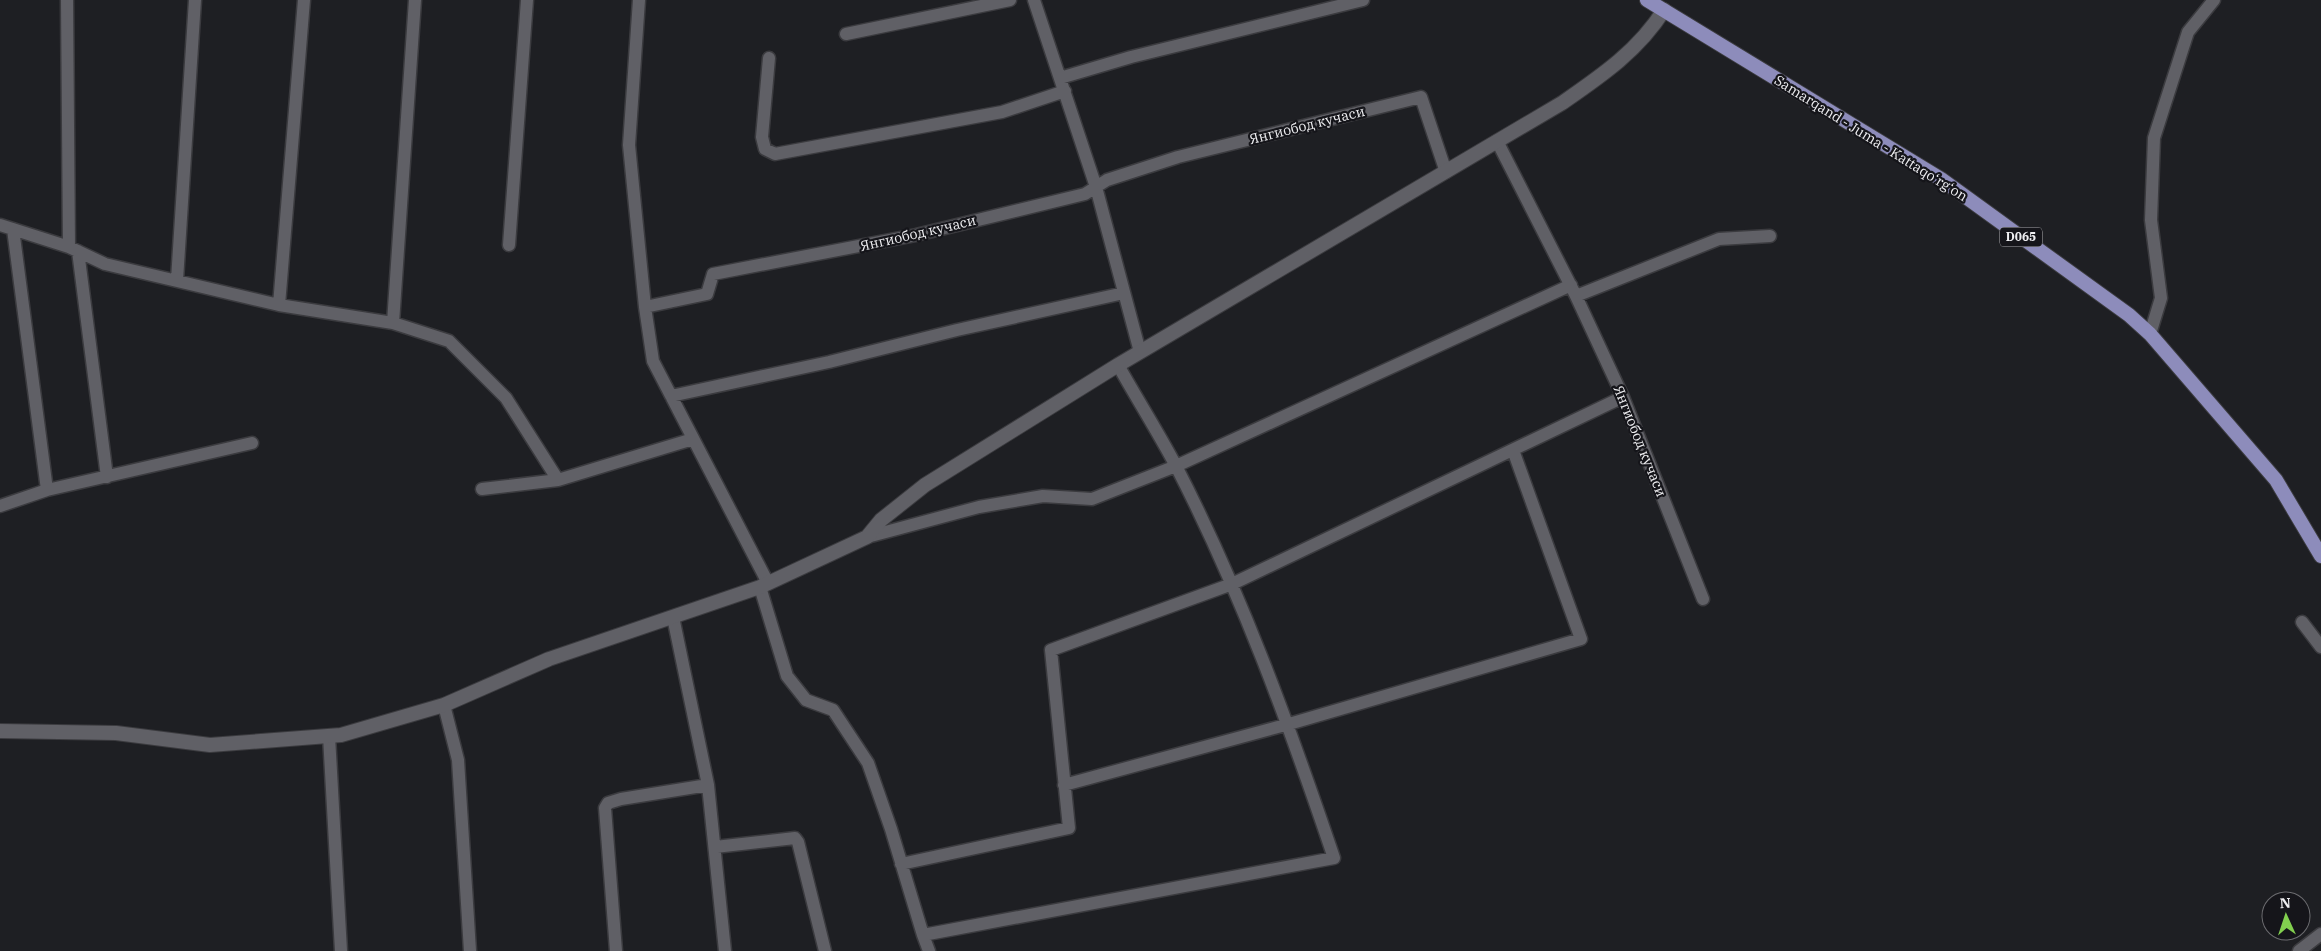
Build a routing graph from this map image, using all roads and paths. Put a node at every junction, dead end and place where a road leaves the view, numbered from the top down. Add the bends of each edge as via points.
1 (67, 0) edge
2 (195, 0) edge
3 (304, 0) edge
4 (415, 0) edge
5 (527, 0) edge
6 (639, 0) edge
7 (1010, 0) edge
8 (1034, 0) edge
9 (1363, 0) edge
10 (1647, 0) edge
11 (2214, 0) edge
12 (1664, 10) junction
13 (846, 34) dead end
14 (769, 58) dead end
15 (1060, 78) junction
16 (1064, 91) junction
17 (1497, 141) junction
18 (1446, 172) junction
19 (1096, 187) junction
20 (0, 225) edge
21 (13, 229) junction
22 (1770, 236) dead end
23 (509, 244) dead end
24 (74, 249) junction
25 (177, 280) junction
26 (1573, 290) junction
27 (1124, 293) junction
28 (279, 306) junction
29 (645, 307) junction
30 (393, 322) junction
31 (2150, 334) junction
32 (1140, 352) junction
33 (1118, 365) junction
34 (671, 396) junction
35 (1623, 398) junction
36 (693, 438) junction
37 (252, 444) dead end
38 (1512, 450) junction
39 (1176, 466) junction
40 (107, 478) junction
41 (558, 480) junction
42 (482, 489) dead end
43 (48, 490) junction
44 (0, 506) edge
45 (867, 537) junction
46 (2321, 556) edge
47 (1232, 584) junction
48 (764, 585) junction
49 (1703, 599) dead end
50 (673, 617) junction
51 (2302, 622) dead end
52 (2321, 648) edge
53 (444, 705) junction
54 (1289, 724) junction
55 (0, 731) edge
56 (329, 736) junction
57 (708, 785) junction
58 (1064, 785) junction
59 (714, 847) junction
60 (901, 864) junction
61 (2321, 934) edge
62 (923, 935) junction
63 (341, 951) edge
64 (470, 951) edge
65 (616, 951) edge
66 (725, 951) edge
67 (825, 951) edge
68 (929, 951) edge
69 (2299, 951) edge

1 - 24 street
2 - 25 street
3 - 28 street
4 - 30 street
5 - 23 street
6 - 29 street via 628,145
7 - 13 street
8 - 15 street
9 - 15 street via 1131,57
10 - 12 main road, Samarqand - Juma - Kattaqo‘rg‘on / D065
11 - 31 street via 2188,32 2154,138 2151,220 2161,298
12 - 17 street via 1651,31 1621,62 1562,103
12 - 31 main road, Samarqand - Juma - Kattaqo‘rg‘on / D065 via 1941,179 2130,315
14 - 16 street via 762,137 765,149 775,154 1002,112
15 - 16 street
16 - 19 street
17 - 18 street
17 - 26 street, Янгиобод кучаси
18 - 19 street, Янгиобод кучаси via 1421,96 1178,157 1107,180
18 - 32 street
19 - 27 street
19 - 29 street, Янгиобод кучаси via 1085,194 916,235 713,274 707,294
20 - 21 street
21 - 24 street
21 - 43 street
22 - 26 street via 1718,239
24 - 25 street via 105,264
24 - 40 street
25 - 28 street
26 - 35 street, Янгиобод кучаси
26 - 39 street
27 - 32 street
27 - 34 street
28 - 30 street
29 - 34 street via 653,361
30 - 41 street via 449,342 506,398
31 - 46 main road, Samarqand - Juma - Kattaqo‘rg‘on / D065 via 2276,480
32 - 33 street
33 - 39 street
33 - 45 street via 925,485 881,520
34 - 36 street
35 - 38 street
35 - 49 street, Янгиобод кучаси
36 - 41 street
36 - 48 street
37 - 40 street
38 - 47 street
38 - 54 street via 1581,639
39 - 45 street via 1092,499 1043,496 979,507
39 - 47 street
40 - 43 street
41 - 42 street
43 - 44 street
45 - 48 street
47 - 54 street
47 - 58 street via 1051,650
48 - 50 street
48 - 60 street via 787,676 806,700 833,710 868,763
50 - 53 street via 549,658
50 - 57 street
51 - 52 street
53 - 56 street
53 - 64 street via 458,760
54 - 58 street
54 - 62 street via 1334,858
55 - 56 street via 116,733 210,744
56 - 63 street
57 - 59 street
57 - 65 street via 621,799 608,803 605,808
58 - 60 street via 1069,828
59 - 66 street
59 - 67 street via 795,838
60 - 62 street
61 - 69 street
62 - 68 street

